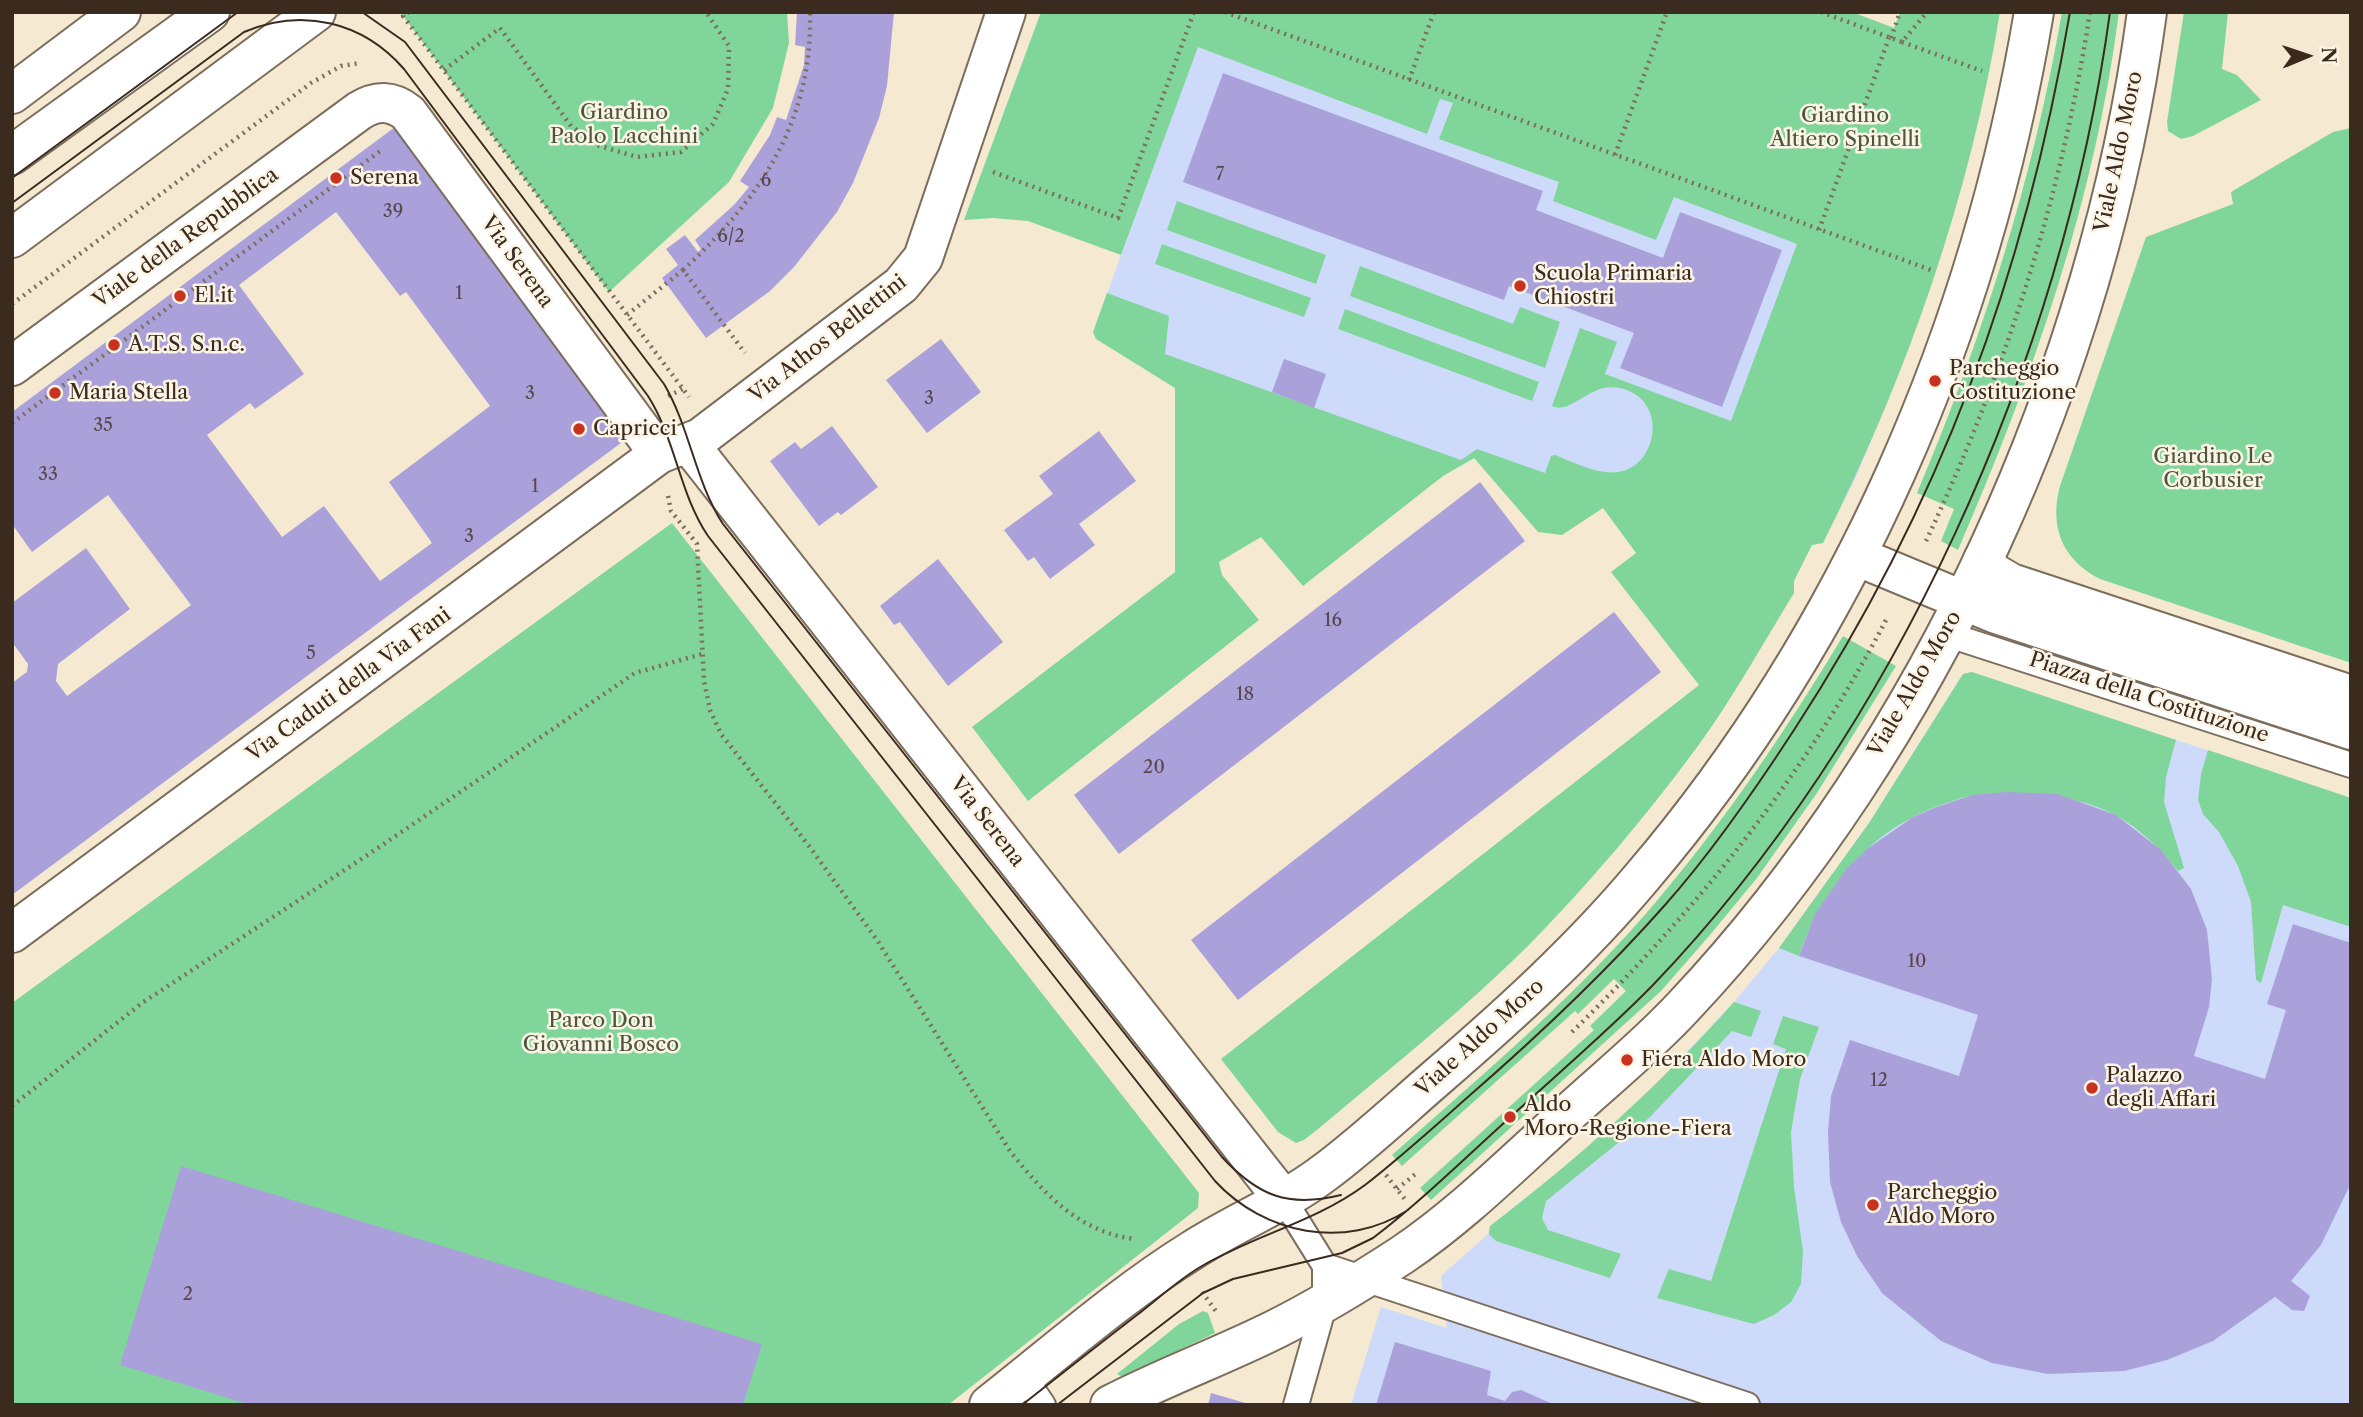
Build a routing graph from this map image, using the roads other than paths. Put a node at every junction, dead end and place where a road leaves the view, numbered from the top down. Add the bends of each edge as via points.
1 (121, 12) edge
2 (210, 12) edge
3 (316, 12) edge
4 (1006, 12) edge
5 (2034, 12) edge
6 (2147, 12) edge
7 (12, 94) edge
8 (359, 111) joint
9 (12, 155) edge
10 (12, 237) edge
11 (12, 366) edge
12 (674, 449) junction
13 (1856, 556) junction
14 (1983, 560) junction
15 (1954, 618) junction
16 (2351, 695) edge
17 (2351, 730) edge
18 (2351, 765) edge
19 (12, 933) edge
20 (1284, 1200) junction
21 (1365, 1278) junction
22 (1325, 1284) junction
23 (1034, 1391) edge
24 (989, 1405) edge
25 (1110, 1405) edge
26 (1296, 1405) edge
27 (1747, 1405) edge

1 - 7 street
2 - 9 street
3 - 10 street
4 - 12 street, Via Athos Bellettini via 922,258 901,285
5 - 13 street, Viale Aldo Moro via 2023,81 1973,272 1935,381
6 - 14 street, Viale Aldo Moro via 2128,123 2088,286 2057,377
8 - 11 street, Viale della Repubblica
8 - 12 street, Via Serena via 384,102 408,113
12 - 19 street, Via Caduti della Via Fani
12 - 20 street, Via Serena
13 - 15 street, Viale Aldo Moro
13 - 20 street, Viale Aldo Moro via 1737,753 1642,878 1544,982 1480,1040 1352,1151
14 - 15 street, Viale Aldo Moro
14 - 16 street via 2011,583
15 - 17 street, Piazza della Costituzione
15 - 18 lane, Piazza della Costituzione
15 - 21 street, Viale Aldo Moro via 1888,732 1812,848 1731,953 1680,1010 1443,1224
20 - 22 lane
20 - 23 street, Viale Aldo Moro via 1177,1260
21 - 22 street, Viale Aldo Moro
21 - 27 lane
22 - 25 street, Viale Aldo Moro via 1276,1329
22 - 26 lane
23 - 24 street, Viale Aldo Moro

